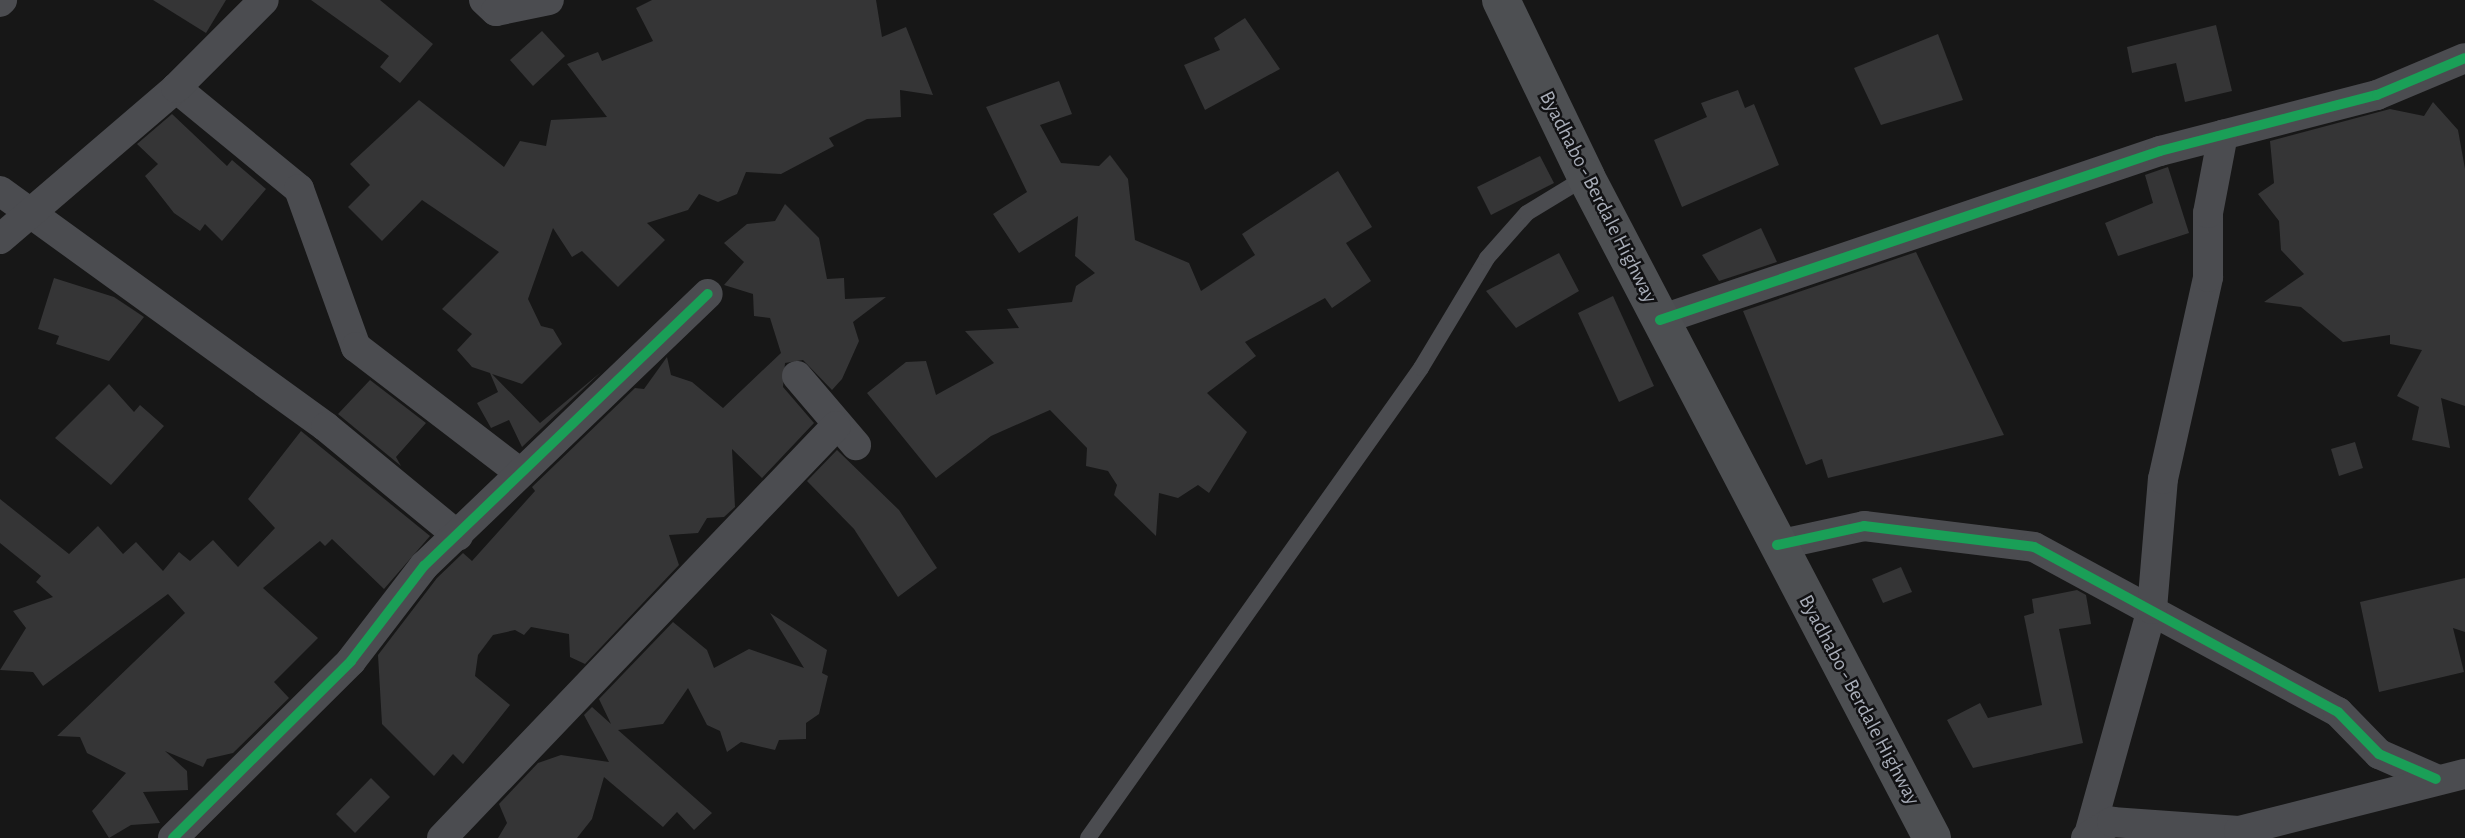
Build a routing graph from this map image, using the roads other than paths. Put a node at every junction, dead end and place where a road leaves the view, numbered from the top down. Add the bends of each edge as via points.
1 (264, 0) edge
2 (484, 0) edge
3 (549, 0) edge
4 (1502, 0) edge
5 (2465, 58) edge
6 (176, 88) junction
7 (2223, 134) junction
8 (1586, 177) junction
9 (0, 191) edge
10 (33, 214) junction
11 (0, 239) edge
12 (708, 294) dead end
13 (1660, 320) junction
14 (797, 376) dead end
15 (520, 473) junction
16 (458, 536) junction
17 (1777, 545) junction
18 (2152, 610) junction
19 (2465, 774) edge
20 (2436, 779) junction
21 (458, 832) edge
22 (2088, 834) edge
23 (173, 838) edge
24 (1088, 838) edge
25 (1932, 838) edge

1 - 6 street
2 - 3 street via 496,11
4 - 8 main road, Byadhabo - Berdale Highway
5 - 7 street via 2377,95
6 - 10 street
6 - 15 street via 299,189 356,347
7 - 13 street
7 - 18 street via 2208,213 2208,277 2163,479
8 - 13 main road, Byadhabo - Berdale Highway
8 - 24 lane via 1527,213 1487,258 1421,368
9 - 10 street
10 - 11 street
10 - 16 street via 326,427
12 - 15 street
13 - 17 main road, Byadhabo - Berdale Highway
14 - 21 street via 846,435
15 - 16 street
16 - 23 street via 424,566 351,661
17 - 18 street via 1864,526 2034,547
17 - 25 main road, Byadhabo - Berdale Highway
18 - 20 street via 2338,712 2379,754
18 - 22 street
19 - 20 street
20 - 22 street via 2239,831 2112,822

